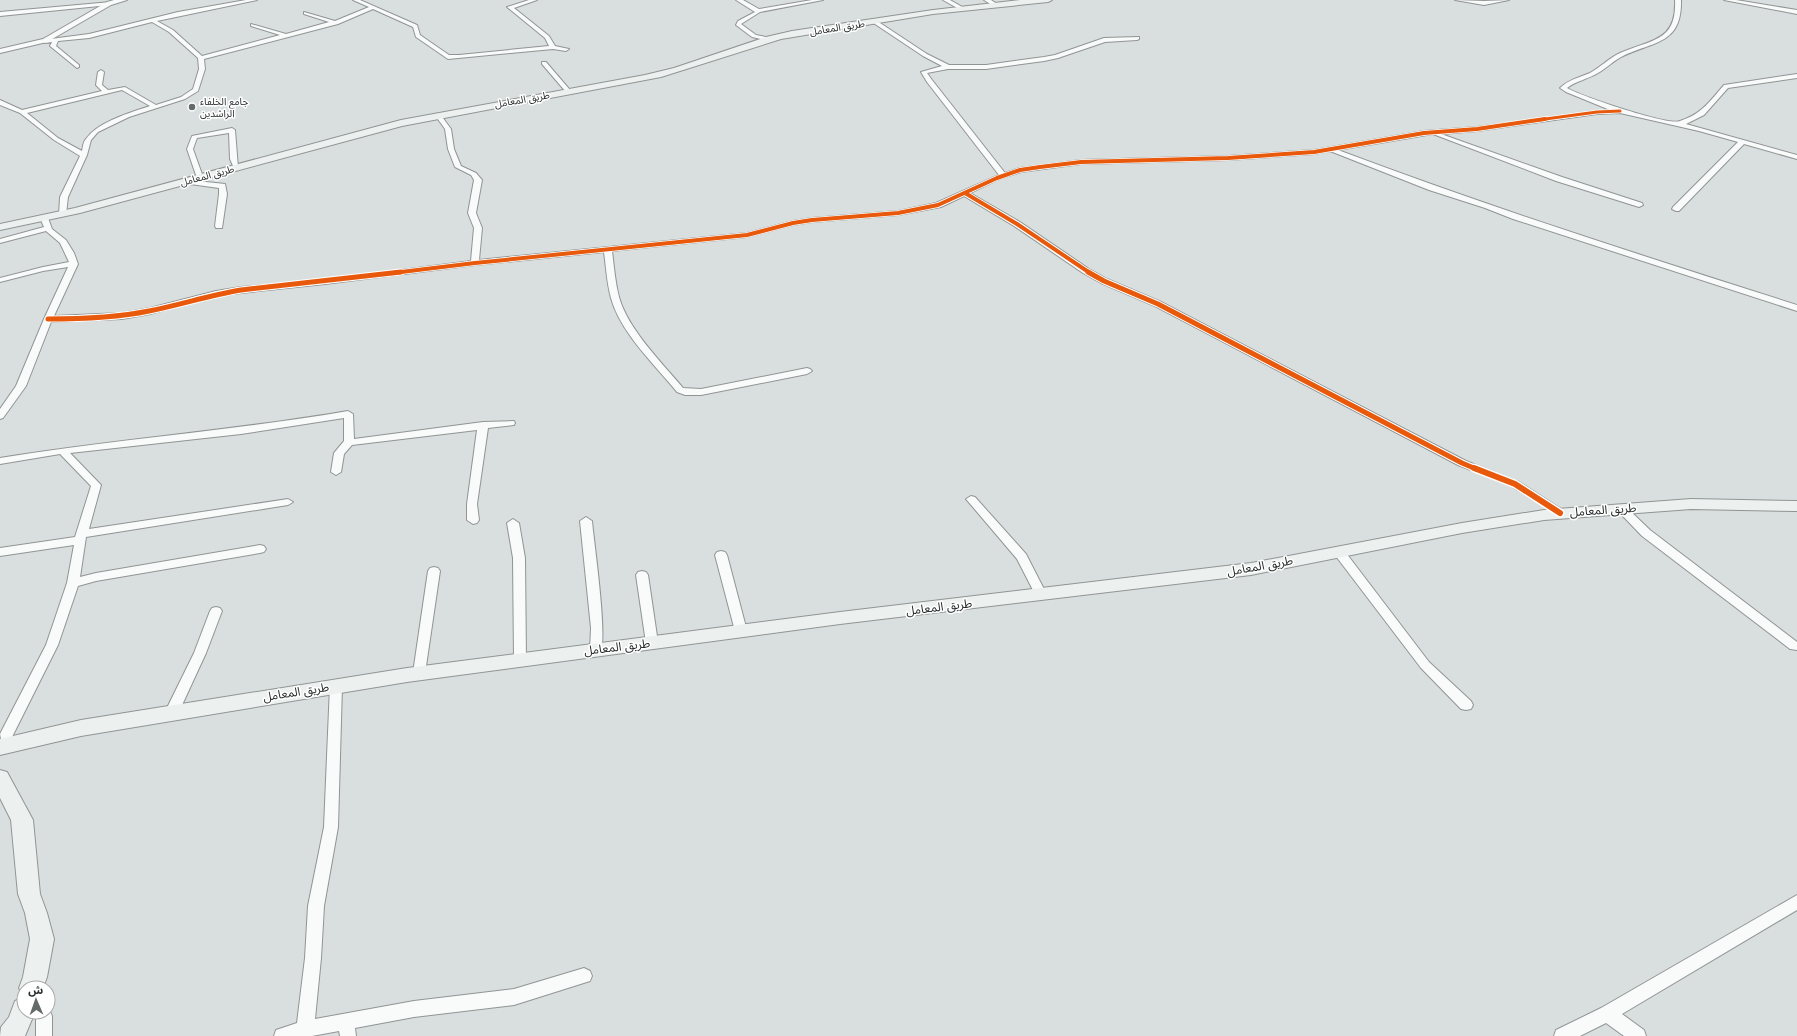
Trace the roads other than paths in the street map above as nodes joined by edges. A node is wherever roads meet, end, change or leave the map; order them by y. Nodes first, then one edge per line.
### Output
1 (75, 0) edge
2 (124, 0) edge
3 (254, 0) edge
4 (356, 0) edge
5 (534, 0) edge
6 (739, 0) edge
7 (820, 0) edge
8 (946, 0) edge
9 (1048, 0) edge
10 (1458, 0) edge
11 (1506, 0) edge
12 (1678, 0) edge
13 (1727, 0) edge
14 (990, 2) edge
15 (109, 3) junction
16 (82, 6) junction
17 (373, 7) junction
18 (961, 8) junction
19 (758, 11) junction
20 (1797, 12) edge
21 (306, 13) dead end
22 (0, 14) edge
23 (154, 21) junction
24 (874, 21) junction
25 (336, 23) junction
26 (253, 25) dead end
27 (288, 36) junction
28 (1137, 38) dead end
29 (769, 39) junction
30 (55, 41) junction
31 (44, 42) junction
32 (553, 47) junction
33 (566, 49) dead end
34 (0, 51) edge
35 (201, 58) junction
36 (544, 64) dead end
37 (77, 66) dead end
38 (948, 68) junction
39 (101, 72) dead end
40 (1797, 76) edge
41 (568, 91) junction
42 (107, 92) junction
43 (0, 102) edge
44 (154, 106) junction
45 (1620, 111) junction
46 (22, 112) junction
47 (438, 115) junction
48 (1680, 124) junction
49 (1432, 133) junction
50 (1743, 141) junction
51 (1332, 150) junction
52 (84, 156) junction
53 (1797, 157) edge
54 (236, 167) junction
55 (1003, 176) junction
56 (199, 177) junction
57 (185, 181) junction
58 (965, 193) junction
59 (1639, 205) dead end
60 (1676, 209) dead end
61 (62, 214) junction
62 (44, 218) junction
63 (219, 226) dead end
64 (0, 227) edge
65 (48, 228) junction
66 (0, 241) edge
67 (608, 250) junction
68 (474, 263) junction
69 (74, 264) junction
70 (0, 280) edge
71 (1797, 308) edge
72 (48, 319) junction
73 (807, 371) dead end
74 (0, 416) edge
75 (510, 423) dead end
76 (483, 425) junction
77 (350, 442) junction
78 (62, 451) junction
79 (0, 461) edge
80 (336, 472) dead end
81 (972, 499) dead end
82 (288, 502) dead end
83 (1797, 506) edge
84 (1621, 508) junction
85 (1560, 513) junction
86 (473, 520) dead end
87 (586, 522) dead end
88 (513, 523) dead end
89 (81, 537) junction
90 (260, 549) dead end
91 (0, 552) edge
92 (1339, 552) junction
93 (721, 556) dead end
94 (434, 571) dead end
95 (642, 575) dead end
96 (73, 583) junction
97 (1041, 595) junction
98 (216, 611) dead end
99 (741, 631) junction
100 (652, 642) junction
101 (1794, 646) dead end
102 (596, 650) junction
103 (520, 660) junction
104 (418, 673) junction
105 (336, 686) junction
106 (1466, 705) dead end
107 (172, 712) junction
108 (2, 739) edge
109 (0, 778) edge
110 (1797, 902) edge
111 (584, 976) dead end
112 (34, 980) edge
113 (1607, 1014) junction
114 (20, 1020) edge
115 (44, 1020) edge
116 (305, 1029) junction
117 (347, 1029) edge
118 (10, 1036) edge
119 (44, 1036) edge
120 (282, 1036) edge
121 (1562, 1036) edge
122 (1638, 1036) edge

1 - 16 street
2 - 15 street
3 - 23 street
4 - 17 street
5 - 32 street
6 - 19 street
7 - 19 street
8 - 18 street
9 - 14 main road, طريق المعامل
10 - 11 street
12 - 45 street
13 - 20 street
14 - 18 main road, طريق المعامل
15 - 16 street
15 - 31 street
16 - 22 street
17 - 25 street
17 - 32 street
18 - 24 main road, طريق المعامل
19 - 29 street
21 - 25 street
23 - 30 street
23 - 35 street
24 - 29 main road, طريق المعامل
24 - 38 street
25 - 27 street
26 - 27 street
27 - 35 street
28 - 38 street
29 - 41 main road, طريق المعامل
30 - 31 street
30 - 37 street
31 - 34 street
32 - 33 street
35 - 44 street
36 - 41 street
38 - 55 street
39 - 42 street
40 - 48 street
41 - 47 main road, طريق المعامل
42 - 44 street
42 - 46 street
43 - 46 street
44 - 52 street
45 - 48 street
45 - 49 street
46 - 52 street
47 - 54 main road, طريق المعامل
47 - 68 street
48 - 50 street
49 - 51 street
49 - 59 street
50 - 53 street
50 - 60 street
51 - 55 street
51 - 71 street
52 - 61 street
54 - 56 main road, طريق المعامل
54 - 56 street
55 - 58 street
56 - 57 main road, طريق المعامل
57 - 61 main road, طريق المعامل
57 - 63 street
58 - 67 street
58 - 85 street
61 - 62 main road, طريق المعامل
62 - 64 main road, طريق المعامل
62 - 65 street
65 - 66 street
65 - 69 street
67 - 68 street
67 - 73 street
68 - 72 street
69 - 70 street
69 - 72 street
72 - 74 street
75 - 76 street
76 - 77 street
76 - 86 street
77 - 78 street
77 - 80 street
78 - 79 street
78 - 89 street
81 - 97 street
82 - 89 street
83 - 84 main road, طريق المعامل
84 - 85 main road, طريق المعامل
84 - 101 street
85 - 92 main road, طريق المعامل
87 - 102 street
88 - 103 street
89 - 91 street
89 - 96 street
90 - 96 street
92 - 97 main road, طريق المعامل
92 - 106 street
93 - 99 street
94 - 104 street
95 - 100 street
96 - 108 street
97 - 99 main road, طريق المعامل
98 - 107 street
99 - 100 main road, طريق المعامل
100 - 102 main road, طريق المعامل
102 - 103 main road, طريق المعامل
103 - 104 main road, طريق المعامل
104 - 105 main road, طريق المعامل
105 - 107 main road, طريق المعامل
105 - 116 street
107 - 108 main road, طريق المعامل
109 - 112 main road
110 - 113 street
111 - 117 street
113 - 121 street
113 - 122 street
114 - 118 main road
115 - 119 street
116 - 117 street
116 - 120 street

